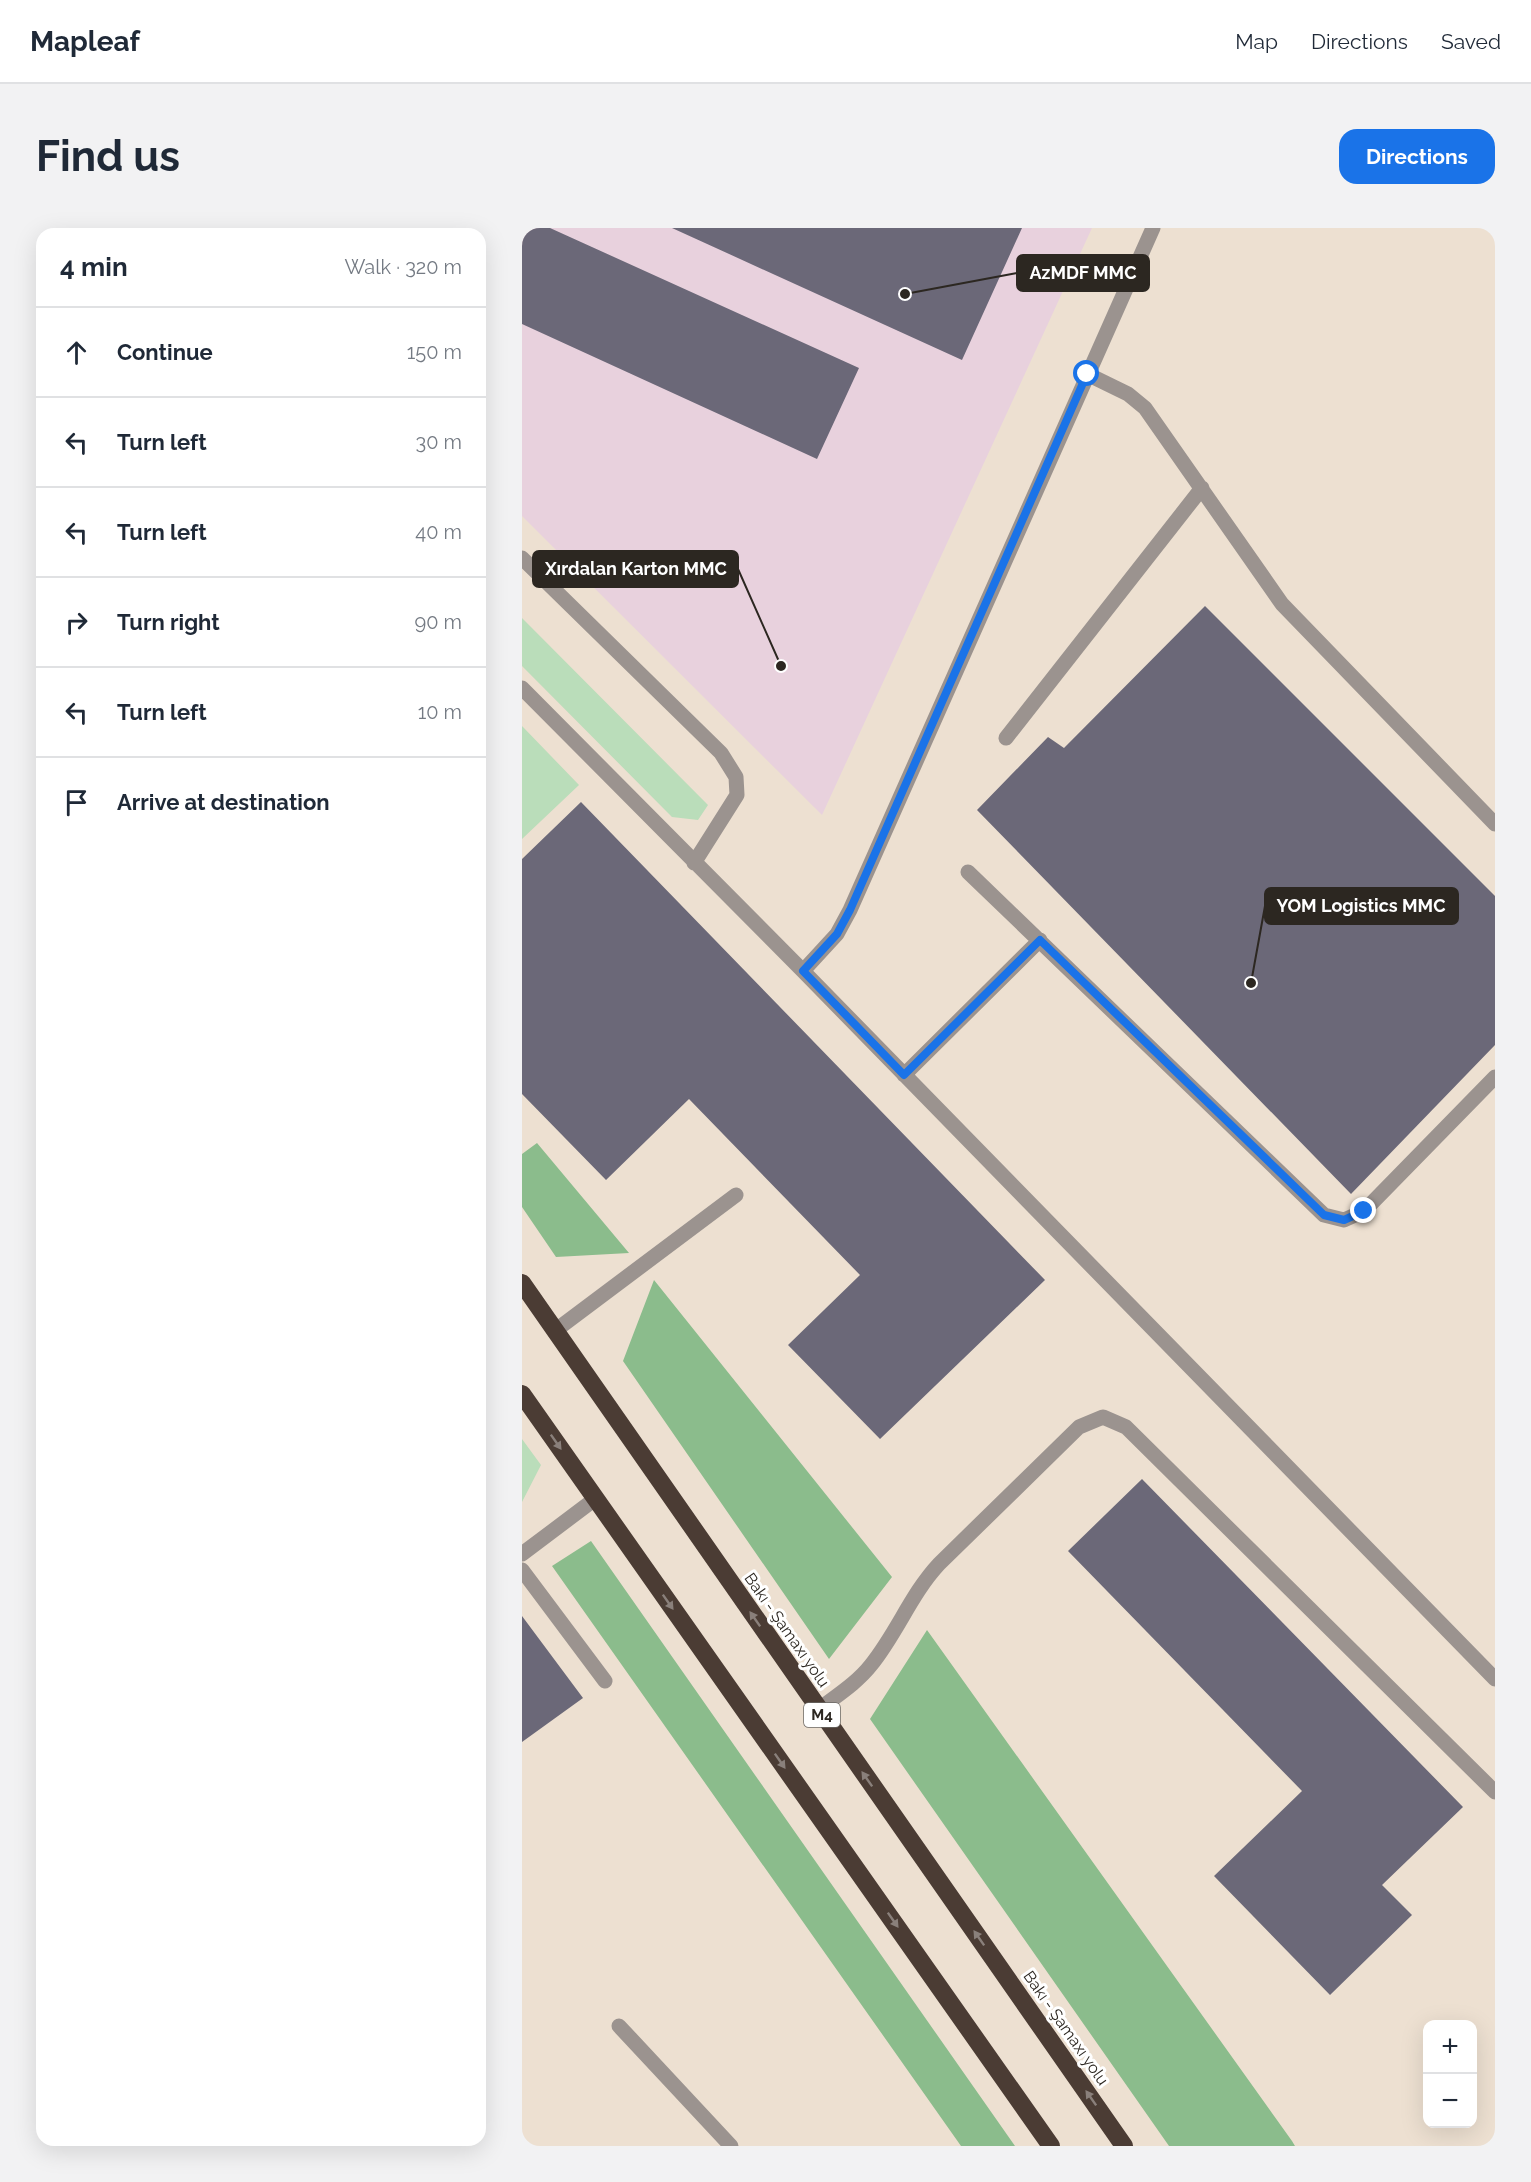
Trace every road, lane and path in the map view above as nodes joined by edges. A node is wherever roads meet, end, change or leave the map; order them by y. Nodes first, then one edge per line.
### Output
1 (1153, 228) edge
2 (1087, 374) junction
3 (1202, 488) junction
4 (522, 558) edge
5 (522, 688) edge
6 (1005, 738) dead end
7 (1495, 824) edge
8 (694, 862) junction
9 (968, 872) dead end
10 (1040, 940) junction
11 (803, 971) junction
12 (904, 1075) junction
13 (1495, 1077) edge
14 (736, 1195) dead end
15 (522, 1283) edge
16 (556, 1330) junction
17 (522, 1394) edge
18 (595, 1498) junction
19 (522, 1554) edge
20 (522, 1570) edge
21 (1495, 1679) edge
22 (605, 1681) dead end
23 (818, 1710) junction
24 (1495, 1792) edge
25 (619, 2026) dead end
26 (731, 2146) edge
27 (1052, 2146) edge
28 (1125, 2146) edge

1 - 2 lane
2 - 3 lane
2 - 11 lane
3 - 6 lane
3 - 7 lane
4 - 8 lane
5 - 8 lane
8 - 11 lane
9 - 10 lane
10 - 12 lane
10 - 13 lane
11 - 12 lane
12 - 21 lane
14 - 16 lane
15 - 16 highway, Bakı - Şamaxı yolu / M4
23 -> 16 highway, Bakı - Şamaxı yolu / M4
17 -> 18 highway
18 - 19 lane
18 -> 27 highway
20 - 22 lane
23 - 24 lane
28 -> 23 highway, Bakı - Şamaxı yolu / M4
25 - 26 lane

